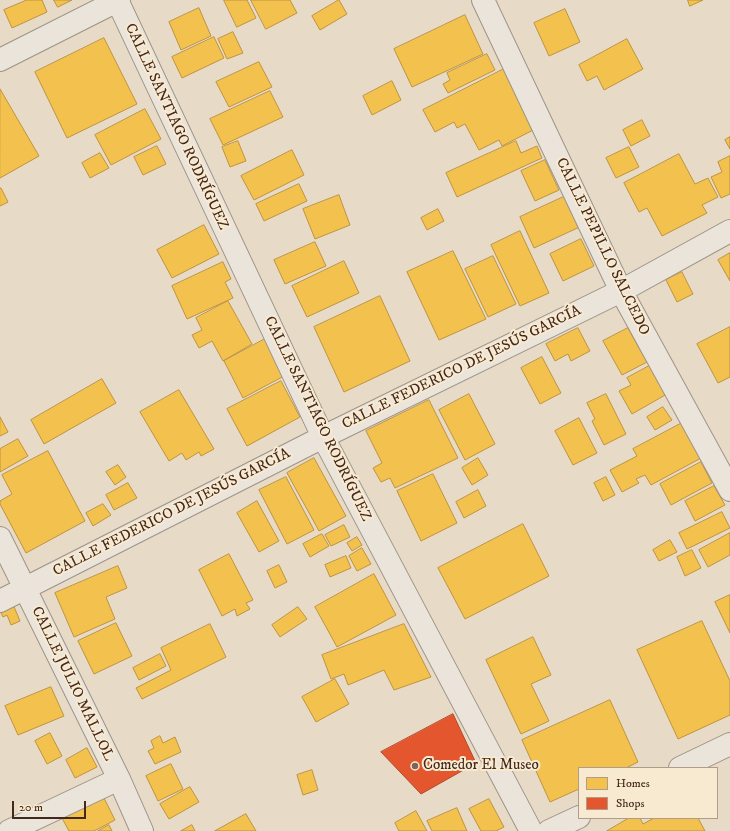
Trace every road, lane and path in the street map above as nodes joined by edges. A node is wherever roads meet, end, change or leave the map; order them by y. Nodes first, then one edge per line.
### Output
1 (118, 0) edge
2 (483, 0) edge
3 (0, 60) edge
4 (730, 231) edge
5 (621, 291) junction
6 (323, 437) junction
7 (730, 490) edge
8 (0, 538) edge
9 (26, 588) junction
10 (0, 601) edge
11 (730, 744) edge
12 (682, 767) edge
13 (119, 779) junction
14 (578, 817) edge
15 (9, 831) edge
16 (142, 831) edge
17 (531, 831) edge
18 (549, 831) edge

1 - 3 street
1 - 6 street, CALLE SANTIAGO RODRÍGUEZ
2 - 5 street, CALLE PEPILLO SALCEDO
4 - 5 street, CALLE FEDERICO DE JESÚS GARCÍA
5 - 6 street, CALLE FEDERICO DE JESÚS GARCÍA
5 - 7 street, CALLE PEPILLO SALCEDO
6 - 9 street, CALLE FEDERICO DE JESÚS GARCÍA
6 - 17 street, CALLE SANTIAGO RODRÍGUEZ
8 - 9 street, CALLE JULIO MALLOL
9 - 10 street, CALLE FEDERICO DE JESÚS GARCÍA
9 - 13 street, CALLE JULIO MALLOL
11 - 12 street
13 - 15 street
13 - 16 street, CALLE JULIO MALLOL
14 - 18 street

